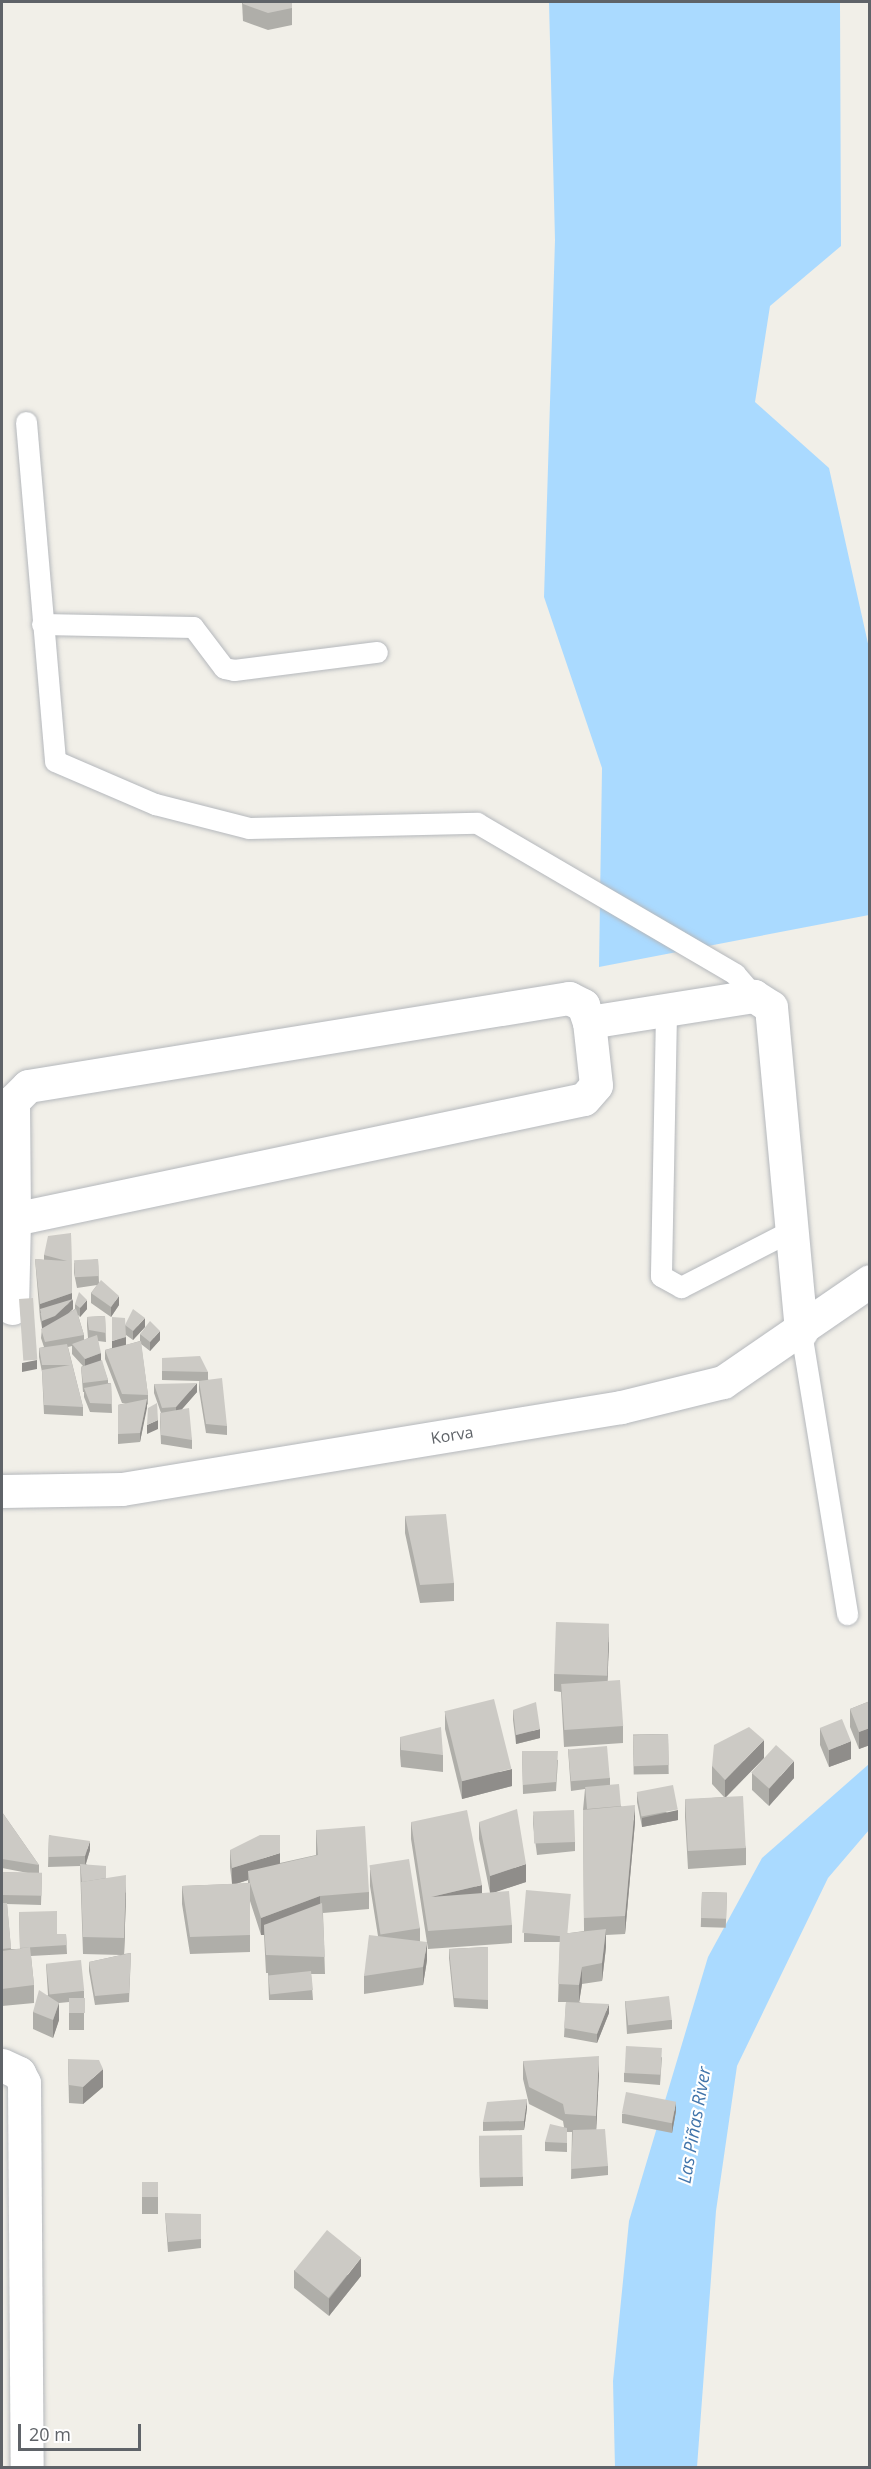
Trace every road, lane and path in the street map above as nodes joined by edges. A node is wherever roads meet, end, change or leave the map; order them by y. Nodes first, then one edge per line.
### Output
1 (26, 422) dead end
2 (42, 624) junction
3 (377, 652) dead end
4 (754, 996) junction
5 (666, 1013) junction
6 (589, 1022) junction
7 (14, 1219) junction
8 (792, 1230) junction
9 (870, 1281) edge
10 (12, 1308) dead end
11 (801, 1332) junction
12 (2, 1491) edge
13 (847, 1614) dead end
14 (2, 2065) edge
15 (27, 2468) edge

1 - 2 lane
2 - 3 lane
2 - 4 lane
4 - 5 street
4 - 8 street
5 - 6 street
5 - 8 lane
6 - 7 street
6 - 7 street
7 - 10 street
8 - 11 street
9 - 11 street, Korva
11 - 12 street, Korva
11 - 13 lane
14 - 15 street

